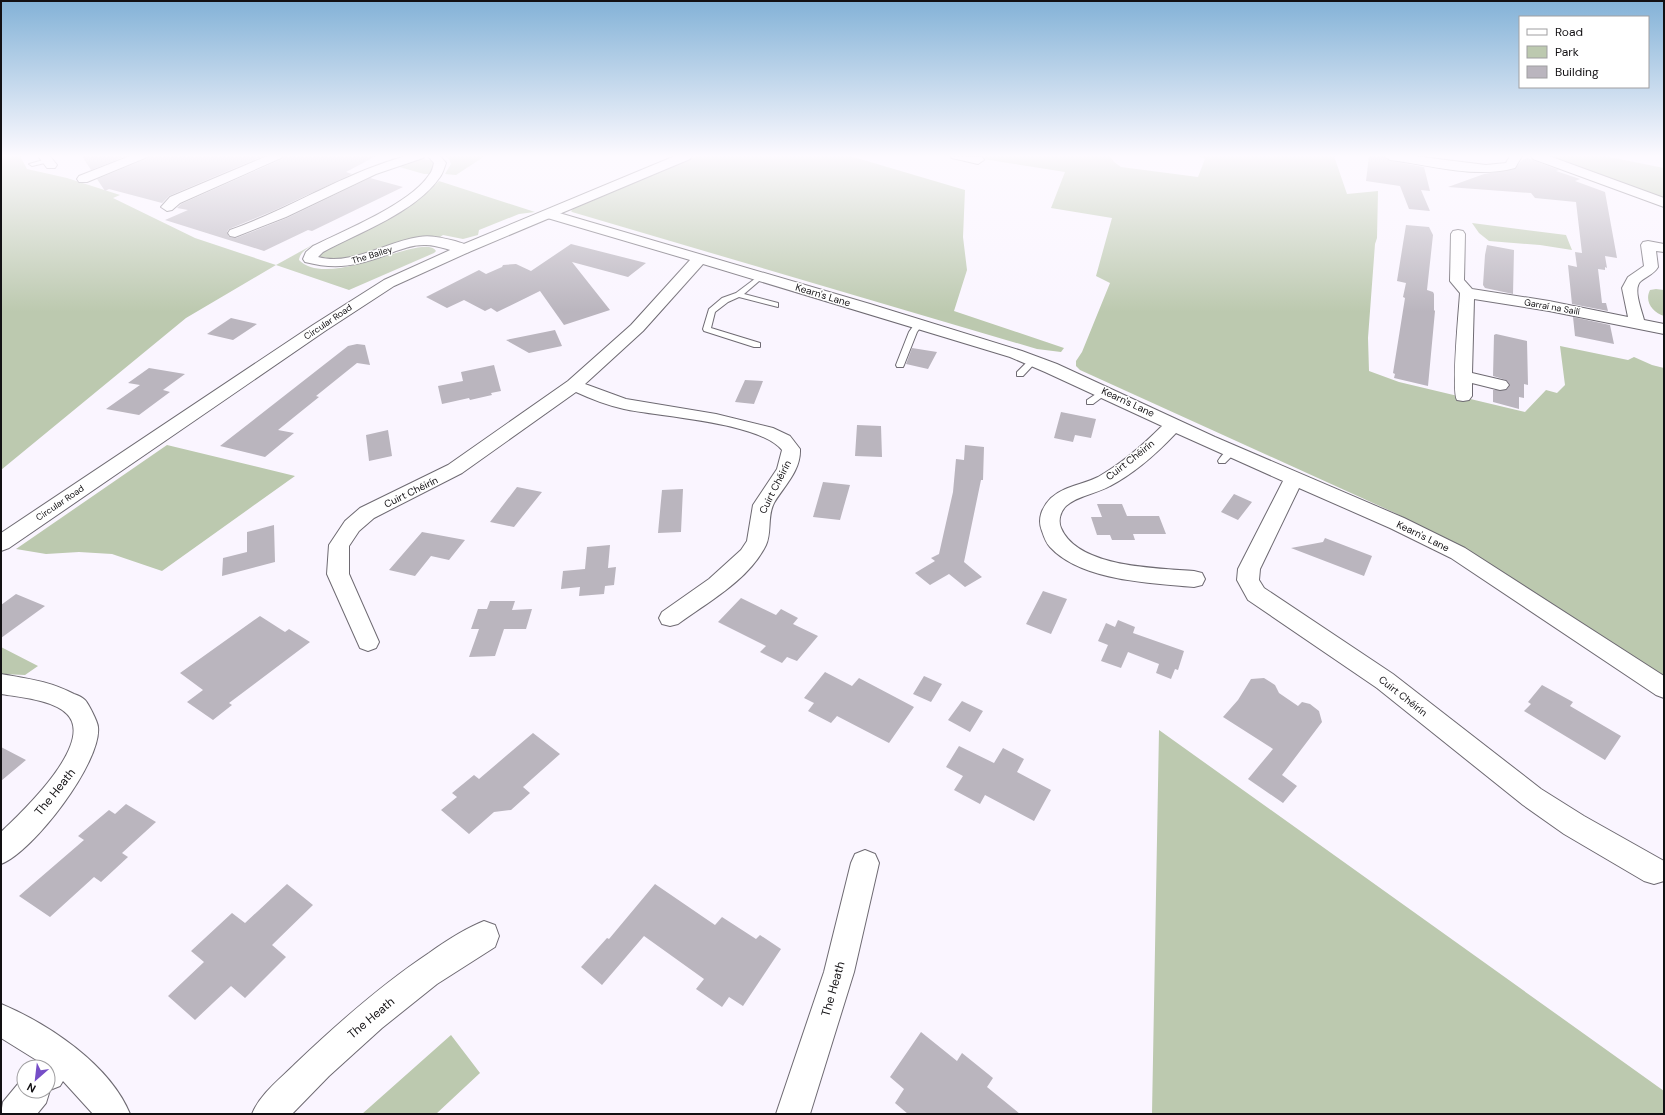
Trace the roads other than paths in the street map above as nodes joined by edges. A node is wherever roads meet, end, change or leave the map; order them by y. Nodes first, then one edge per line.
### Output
1 (296, 208) edge
2 (394, 208) edge
3 (563, 208) edge
4 (549, 214) junction
5 (235, 233) dead end
6 (1458, 234) dead end
7 (1664, 248) edge
8 (464, 249) junction
9 (700, 258) junction
10 (762, 276) junction
11 (1467, 293) junction
12 (739, 294) junction
13 (775, 305) dead end
14 (919, 324) junction
15 (1637, 324) junction
16 (1664, 329) edge
17 (757, 345) dead end
18 (1034, 360) junction
19 (900, 365) dead end
20 (1020, 374) dead end
21 (1464, 376) junction
22 (574, 385) junction
23 (1500, 385) dead end
24 (1105, 392) junction
25 (1463, 396) dead end
26 (1090, 402) dead end
27 (1174, 424) junction
28 (1294, 479) junction
29 (1, 543) edge
30 (1194, 579) dead end
31 (670, 618) dead end
32 (368, 642) dead end
33 (1, 684) edge
34 (1664, 688) edge
35 (1, 851) edge
36 (865, 863) dead end
37 (1654, 871) dead end
38 (484, 936) dead end
39 (1, 1020) edge
40 (49, 1059) edge
41 (56, 1067) edge
42 (27, 1099) edge
43 (15, 1114) edge
44 (114, 1114) edge
45 (269, 1114) edge
46 (793, 1114) edge

1 - 5 street
2 - 8 street, The Bailey
3 - 4 street, Circular Road
4 - 8 street, Circular Road
4 - 9 street, Kearn's Lane
6 - 11 street
7 - 15 street
8 - 29 street, Circular Road
9 - 10 street, Kearn's Lane
9 - 22 street, Cuirt Chéirín
10 - 12 lane
10 - 14 street, Kearn's Lane
11 - 15 street, Garraí na Sailí
11 - 21 street
12 - 13 lane
12 - 17 lane
14 - 18 street, Kearn's Lane
14 - 19 lane
15 - 16 street, Garraí na Sailí
18 - 20 lane
18 - 24 street, Kearn's Lane
21 - 23 street
21 - 25 street
22 - 31 street, Cuirt Chéirín
22 - 32 street, Cuirt Chéirín
24 - 26 lane
24 - 27 street, Kearn's Lane
27 - 28 street, Kearn's Lane
27 - 30 street, Cuirt Chéirín
28 - 34 street, Kearn's Lane
28 - 37 street, Cuirt Chéirín
33 - 35 street, The Heath
36 - 46 street, The Heath
38 - 45 street, The Heath
39 - 40 street
41 - 44 street
42 - 43 street

